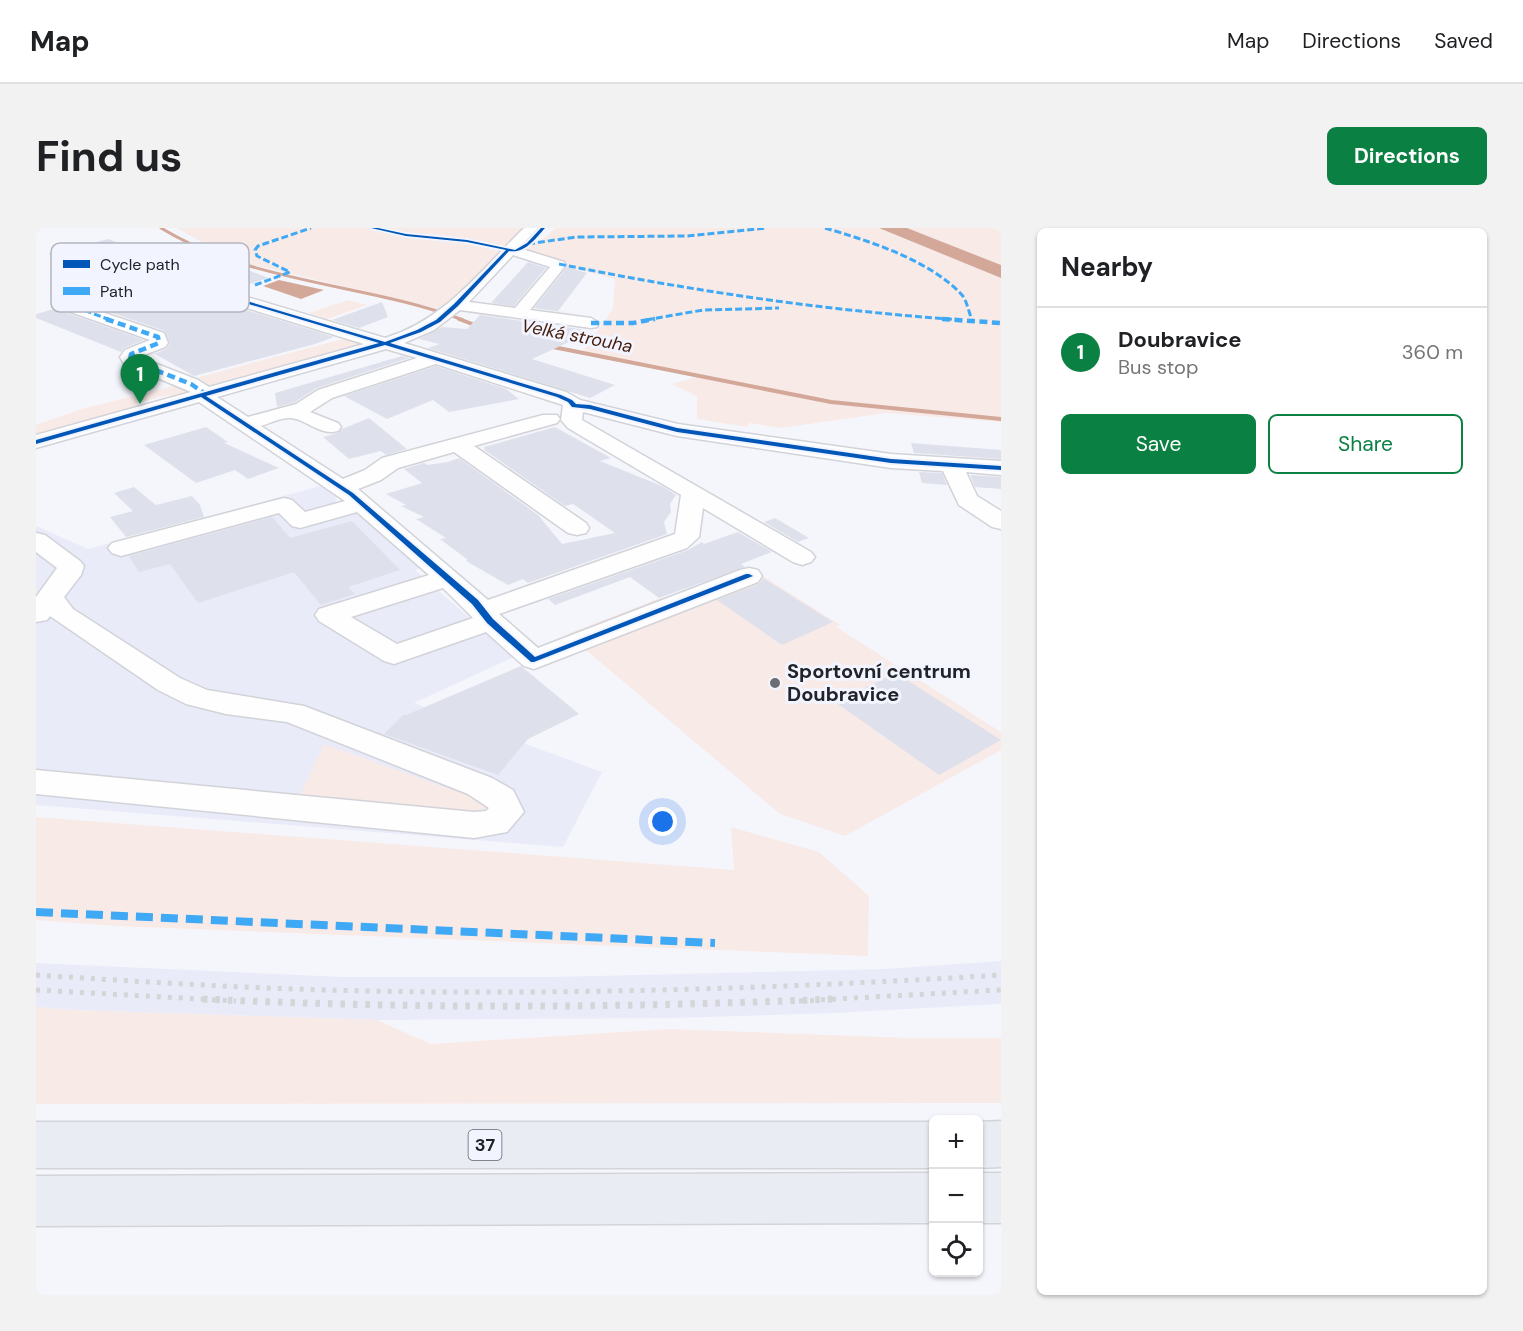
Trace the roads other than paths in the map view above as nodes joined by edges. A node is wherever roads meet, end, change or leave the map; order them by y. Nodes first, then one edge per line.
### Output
1 (531, 228) edge
2 (509, 249) junction
3 (255, 285) dead end
4 (249, 287) edge
5 (249, 302) edge
6 (449, 311) junction
7 (85, 312) edge
8 (519, 313) junction
9 (591, 323) dead end
10 (387, 343) junction
11 (436, 358) junction
12 (203, 395) junction
13 (574, 406) junction
14 (88, 409) dead end
15 (290, 411) junction
16 (550, 419) dead end
17 (106, 422) junction
18 (245, 424) junction
19 (331, 427) dead end
20 (36, 442) edge
21 (457, 444) junction
22 (951, 464) junction
23 (1001, 468) edge
24 (336, 482) junction
25 (693, 492) junction
26 (362, 503) junction
27 (1001, 522) edge
28 (745, 523) junction
29 (577, 528) dead end
30 (718, 532) dead end
31 (36, 540) edge
32 (802, 557) dead end
33 (749, 576) dead end
34 (447, 578) junction
35 (44, 606) edge
36 (486, 616) junction
37 (36, 783) edge
38 (929, 1144) edge
39 (983, 1144) edge
40 (1001, 1144) edge
41 (36, 1145) edge
42 (929, 1198) edge
43 (983, 1198) edge
44 (1001, 1198) edge
45 (36, 1201) edge

1 - 2 street
2 - 6 street
2 - 8 street
3 - 4 street
5 - 10 street
6 - 8 street
6 - 10 street
7 - 12 street
8 - 9 street
10 - 11 street
10 - 12 street
11 - 13 street
11 - 15 street
12 - 17 street
12 - 18 street
13 - 22 street
13 - 25 street
14 - 17 street
15 - 18 street
15 - 19 street
16 - 21 street
17 - 20 street
18 - 24 street
21 - 24 street
21 - 29 street
22 - 23 street
22 - 27 street
24 - 26 street
24 - 26 street
25 - 28 street
25 - 36 street
26 - 34 street
28 - 30 street
28 - 32 street
31 - 35 street
33 - 36 street
34 - 36 street
34 - 36 street
35 - 37 street
38 - 41 highway, 37
39 - 40 highway
42 - 45 highway
43 - 44 highway

